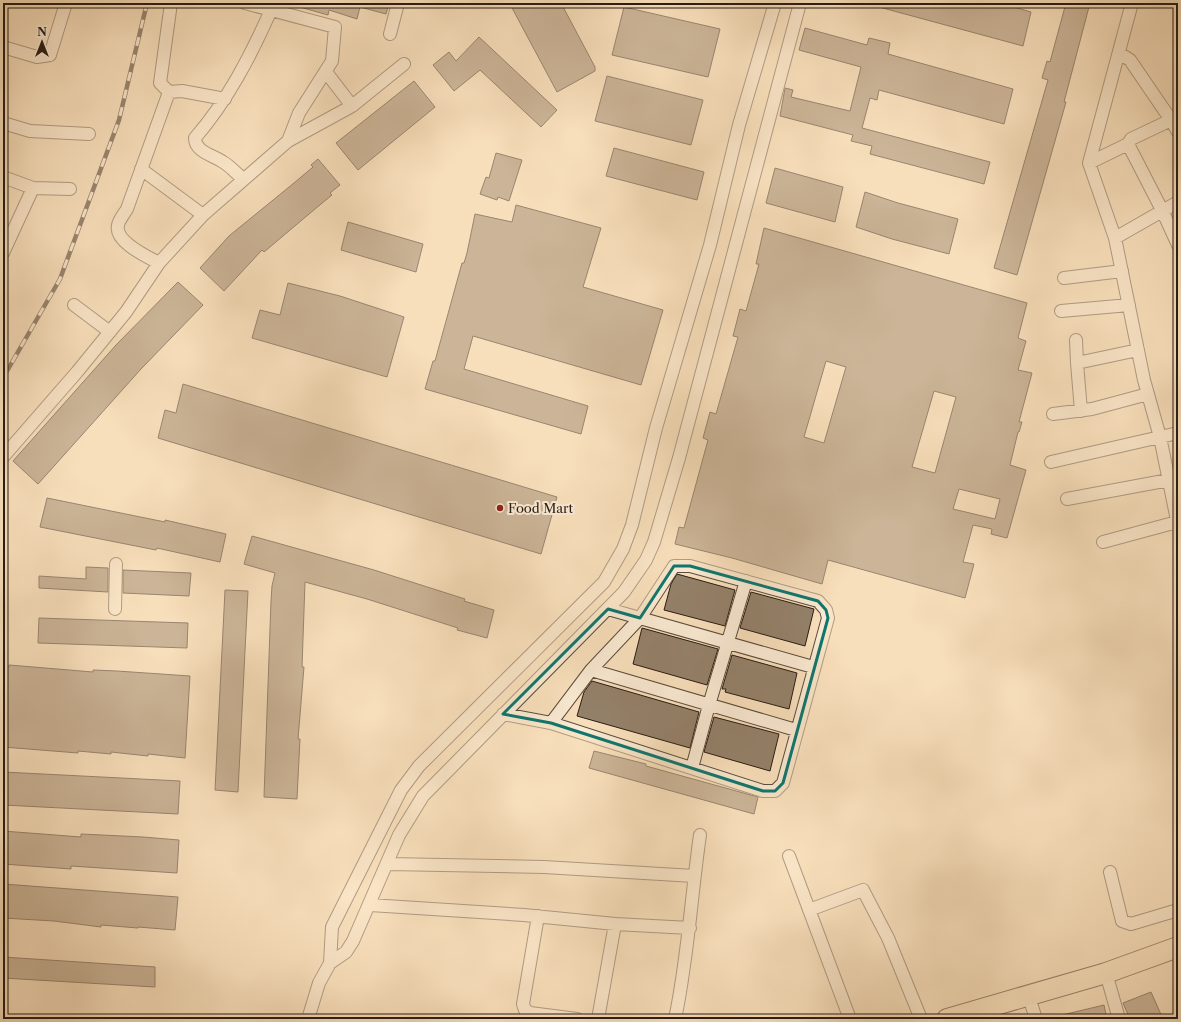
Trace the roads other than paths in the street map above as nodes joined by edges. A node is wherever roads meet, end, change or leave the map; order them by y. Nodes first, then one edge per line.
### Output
1 (66, 3) edge
2 (172, 3) edge
3 (245, 3) edge
4 (398, 3) edge
5 (774, 3) edge
6 (800, 3) edge
7 (1132, 3) edge
8 (271, 10) junction
9 (390, 34) dead end
10 (3, 47) edge
11 (1118, 53) junction
12 (404, 64) dead end
13 (326, 72) junction
14 (169, 92) junction
15 (224, 99) junction
16 (352, 106) junction
17 (1171, 120) junction
18 (3, 123) edge
19 (1178, 132) edge
20 (89, 134) dead end
21 (288, 141) junction
22 (1128, 144) junction
23 (1090, 163) junction
24 (141, 169) junction
25 (3, 176) edge
26 (243, 179) junction
27 (33, 188) junction
28 (70, 189) dead end
29 (1178, 202) edge
30 (1162, 210) junction
31 (203, 215) junction
32 (1115, 238) junction
33 (1178, 245) edge
34 (3, 253) edge
35 (159, 263) junction
36 (1122, 271) junction
37 (1064, 278) dead end
38 (74, 305) dead end
39 (1129, 305) junction
40 (1061, 311) dead end
41 (110, 332) junction
42 (1076, 340) dead end
43 (1138, 350) junction
44 (1077, 363) junction
45 (1148, 394) junction
46 (1081, 411) junction
47 (1052, 414) dead end
48 (1178, 433) edge
49 (1160, 437) junction
50 (3, 457) edge
51 (1051, 462) dead end
52 (1169, 480) junction
53 (1067, 499) dead end
54 (1178, 523) edge
55 (1103, 542) dead end
56 (116, 564) dead end
57 (746, 581) junction
58 (115, 609) dead end
59 (608, 609) junction
60 (640, 618) junction
61 (727, 643) junction
62 (813, 667) junction
63 (591, 670) junction
64 (709, 705) junction
65 (503, 714) junction
66 (551, 723) junction
67 (796, 730) junction
68 (692, 768) junction
69 (700, 836) dead end
70 (789, 856) dead end
71 (388, 864) junction
72 (1110, 872) dead end
73 (694, 876) junction
74 (370, 905) junction
75 (809, 910) junction
76 (1178, 910) edge
77 (538, 916) junction
78 (615, 924) junction
79 (690, 928) junction
80 (1178, 947) edge
81 (330, 963) junction
82 (1106, 973) junction
83 (1029, 997) junction
84 (308, 1019) edge
85 (577, 1019) edge
86 (598, 1019) edge
87 (675, 1019) edge
88 (850, 1019) edge
89 (921, 1019) edge
90 (947, 1019) edge
91 (1036, 1019) edge
92 (1119, 1019) edge

1 - 10 street
2 - 14 street
3 - 8 street
4 - 9 street
5 - 81 street
6 - 59 street
7 - 11 street
8 - 13 street
8 - 15 street
11 - 17 street
11 - 23 street
12 - 16 street
13 - 16 street
13 - 21 street
14 - 15 street
14 - 24 street
15 - 26 street
16 - 21 street
17 - 19 street
17 - 22 street
18 - 20 street
21 - 26 street
22 - 23 street
22 - 30 street
23 - 32 street
24 - 31 street
24 - 35 street
25 - 27 street
26 - 31 street
27 - 28 street
27 - 34 street
29 - 30 street
30 - 32 street
30 - 33 street
31 - 35 street
32 - 36 street
35 - 41 street
36 - 37 street
36 - 39 street
38 - 41 street
39 - 40 street
39 - 43 street
41 - 50 street
42 - 44 street
43 - 44 street
43 - 45 street
44 - 46 street
45 - 46 street
45 - 49 street
46 - 47 street
48 - 49 street
49 - 51 street
49 - 52 street
52 - 53 street
52 - 54 street
54 - 55 street
56 - 58 street
57 - 60 street
57 - 61 street
57 - 62 street
59 - 60 street
59 - 65 street
60 - 61 street
60 - 63 street
61 - 62 street
61 - 64 street
62 - 67 street
63 - 64 street
63 - 66 street
64 - 67 street
64 - 68 street
65 - 66 street
65 - 71 street
66 - 68 street
67 - 68 street
69 - 73 street
70 - 75 street
71 - 73 street
71 - 74 street
72 - 76 street
73 - 79 street
74 - 77 street
74 - 81 street
75 - 88 street
75 - 89 street
77 - 78 street
77 - 85 street
78 - 79 street
78 - 86 street
79 - 87 street
80 - 82 main road
81 - 84 street
82 - 83 main road
82 - 92 street
83 - 90 main road
83 - 91 street

